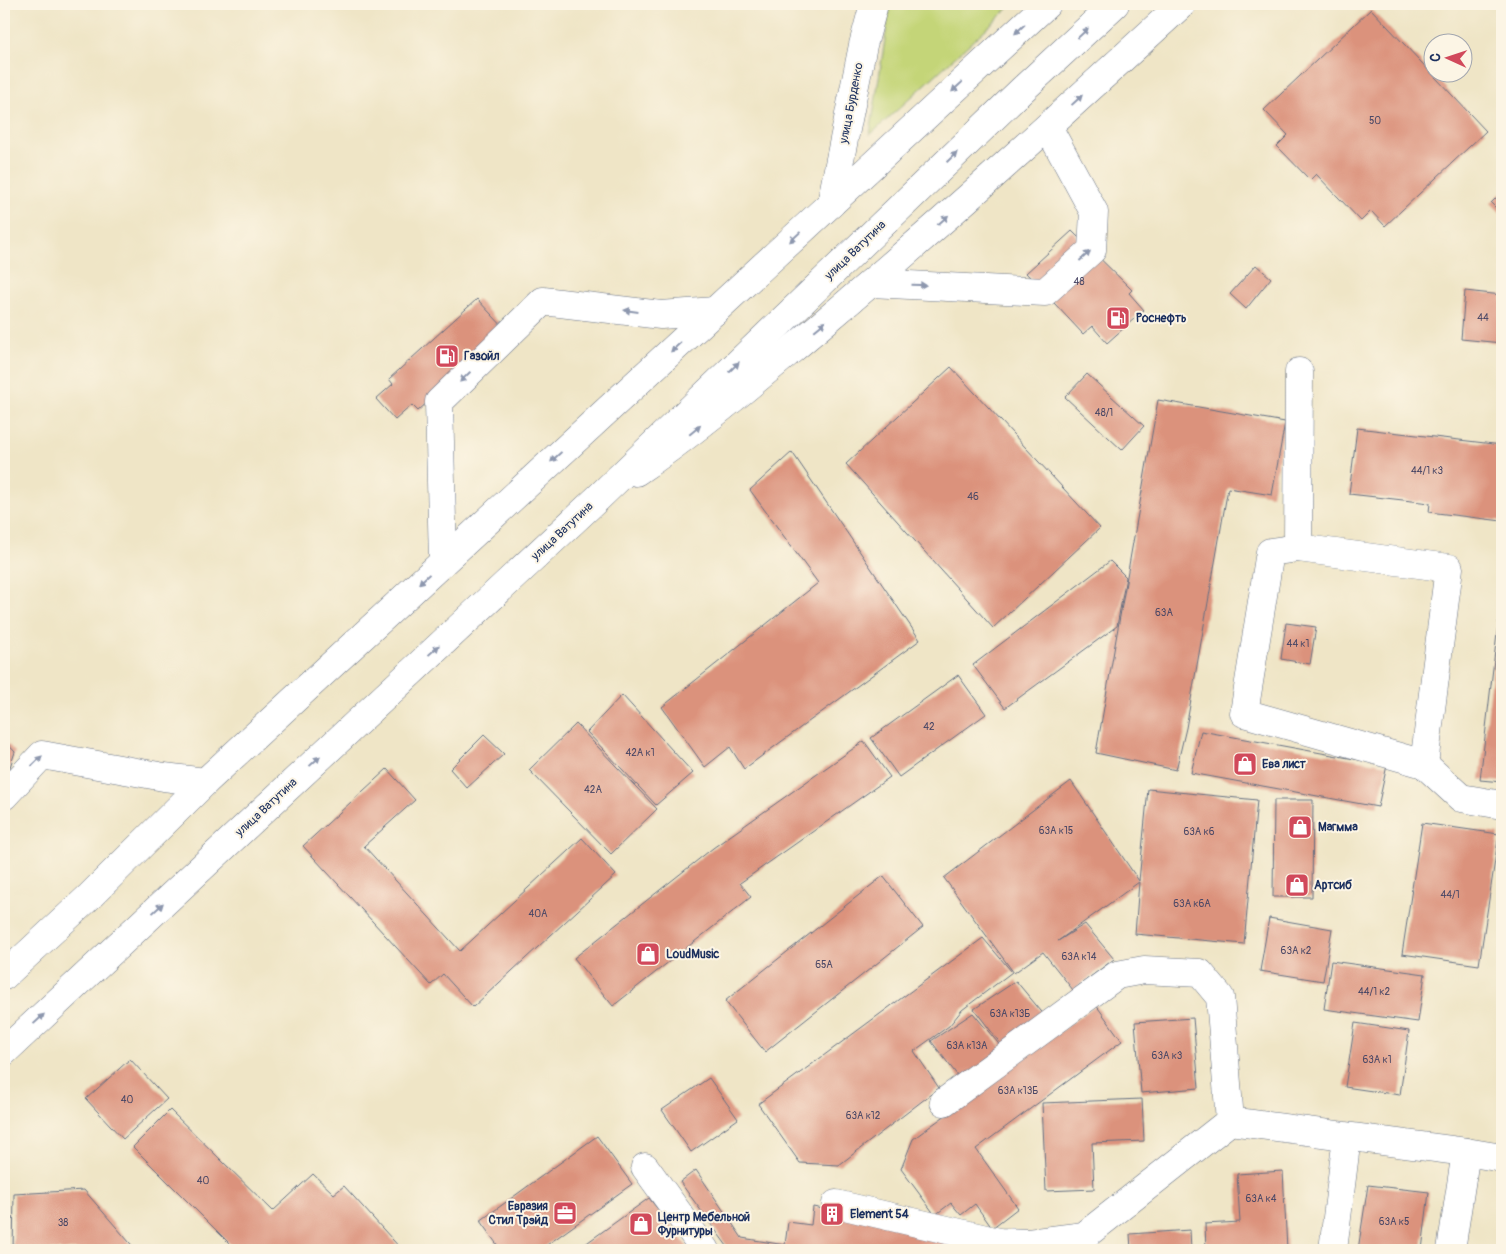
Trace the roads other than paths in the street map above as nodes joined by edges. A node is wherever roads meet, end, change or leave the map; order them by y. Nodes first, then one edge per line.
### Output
1 (874, 4) edge
2 (1047, 4) edge
3 (1115, 4) edge
4 (1182, 4) edge
5 (1048, 127) junction
6 (831, 204) junction
7 (871, 283) junction
8 (714, 311) junction
9 (1300, 372) dead end
10 (598, 498) junction
11 (1298, 548) junction
12 (443, 561) junction
13 (1424, 764) junction
14 (205, 782) junction
15 (4, 796) edge
16 (1502, 805) edge
17 (90, 896) junction
18 (4, 954) edge
19 (4, 976) edge
20 (4, 1052) edge
21 (944, 1102) dead end
22 (1230, 1121) junction
23 (1347, 1137) junction
24 (1466, 1152) junction
25 (1502, 1158) edge
26 (645, 1167) dead end
27 (836, 1204) dead end
28 (705, 1250) edge
29 (1333, 1250) edge
30 (1451, 1250) edge

1 - 6 main road, улица Бурденко
2 -> 6 main road
10 -> 3 main road, улица Ватутина
5 -> 4 main road
7 -> 5 main road
7 -> 5 main road
6 -> 8 main road
10 -> 7 main road
8 -> 12 main road
8 -> 12 main road
9 - 11 main road
20 -> 10 main road, улица Ватутина
11 - 13 main road
11 - 13 main road
12 -> 14 main road
13 - 16 main road
15 -> 14 main road
14 - 17 main road
17 - 18 main road
17 - 19 main road
21 - 22 main road
22 - 23 main road
22 - 27 main road
23 - 24 main road
23 - 29 main road
24 - 25 main road
24 - 30 main road
26 - 28 main road

